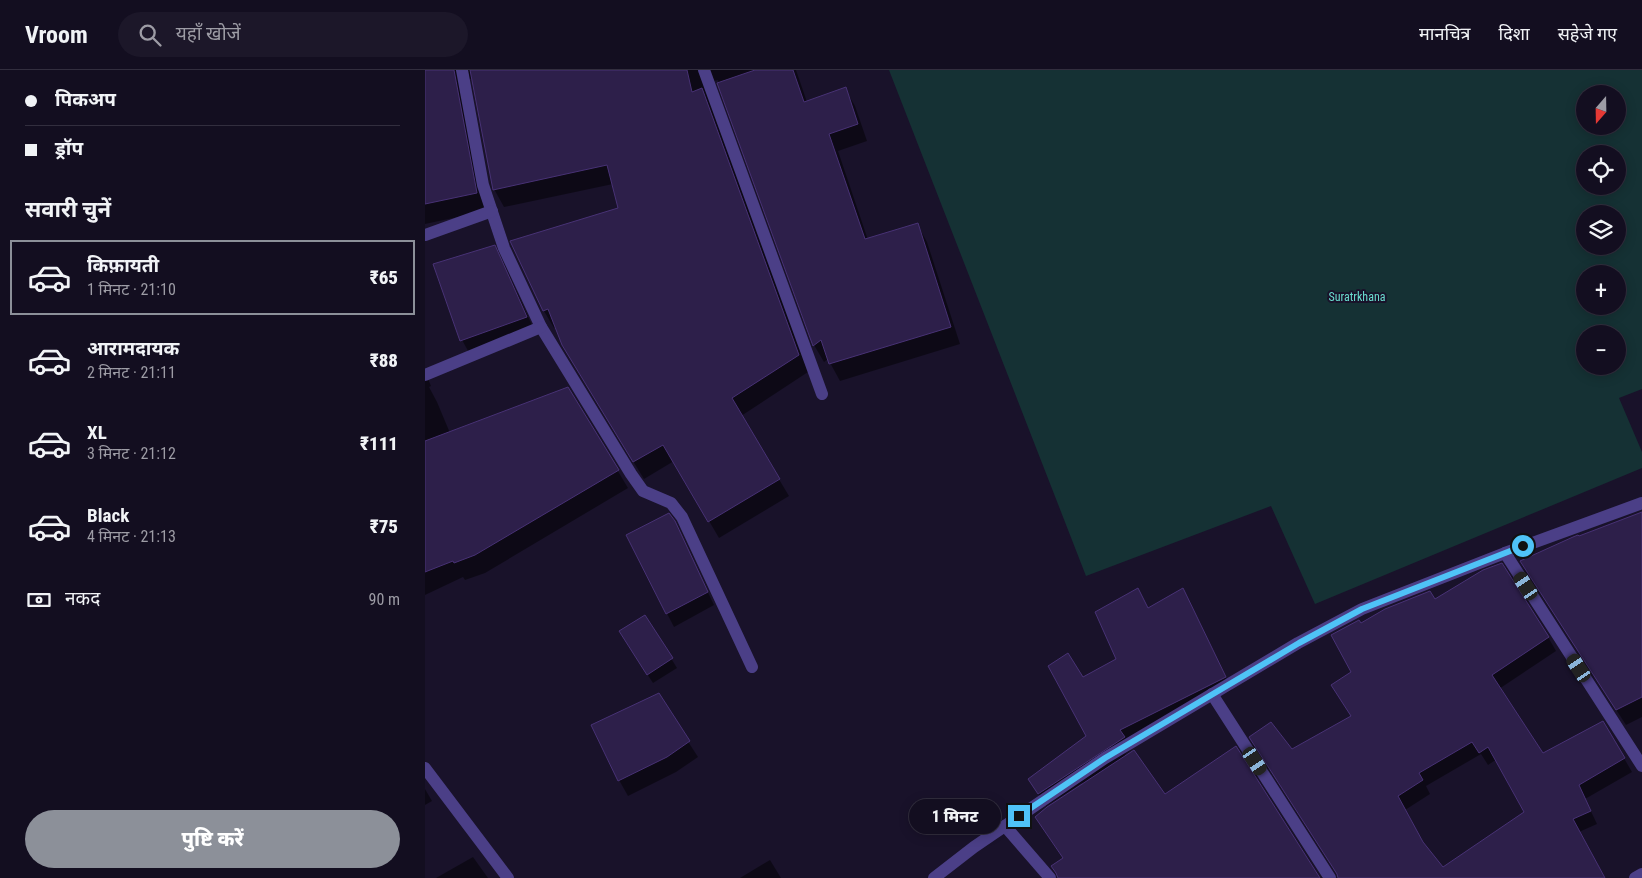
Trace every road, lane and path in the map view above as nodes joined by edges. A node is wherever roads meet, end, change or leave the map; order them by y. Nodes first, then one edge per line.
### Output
1 (462, 70) edge
2 (704, 70) edge
3 (492, 211) junction
4 (425, 236) edge
5 (541, 327) junction
6 (425, 375) edge
7 (822, 394) dead end
8 (1642, 503) edge
9 (1505, 553) junction
10 (752, 667) dead end
11 (1212, 694) junction
12 (1642, 766) edge
13 (425, 768) edge
14 (1005, 826) junction
15 (1642, 874) edge
16 (508, 878) edge
17 (934, 878) edge
18 (1050, 878) edge
19 (1331, 878) edge
20 (1635, 878) edge

1 - 3 street
2 - 7 street
3 - 4 street
3 - 5 street
5 - 6 street
5 - 10 street
8 - 9 street
9 - 11 street
9 - 12 street
11 - 14 street
11 - 19 street
13 - 16 street
14 - 17 street
14 - 18 street
15 - 20 street

